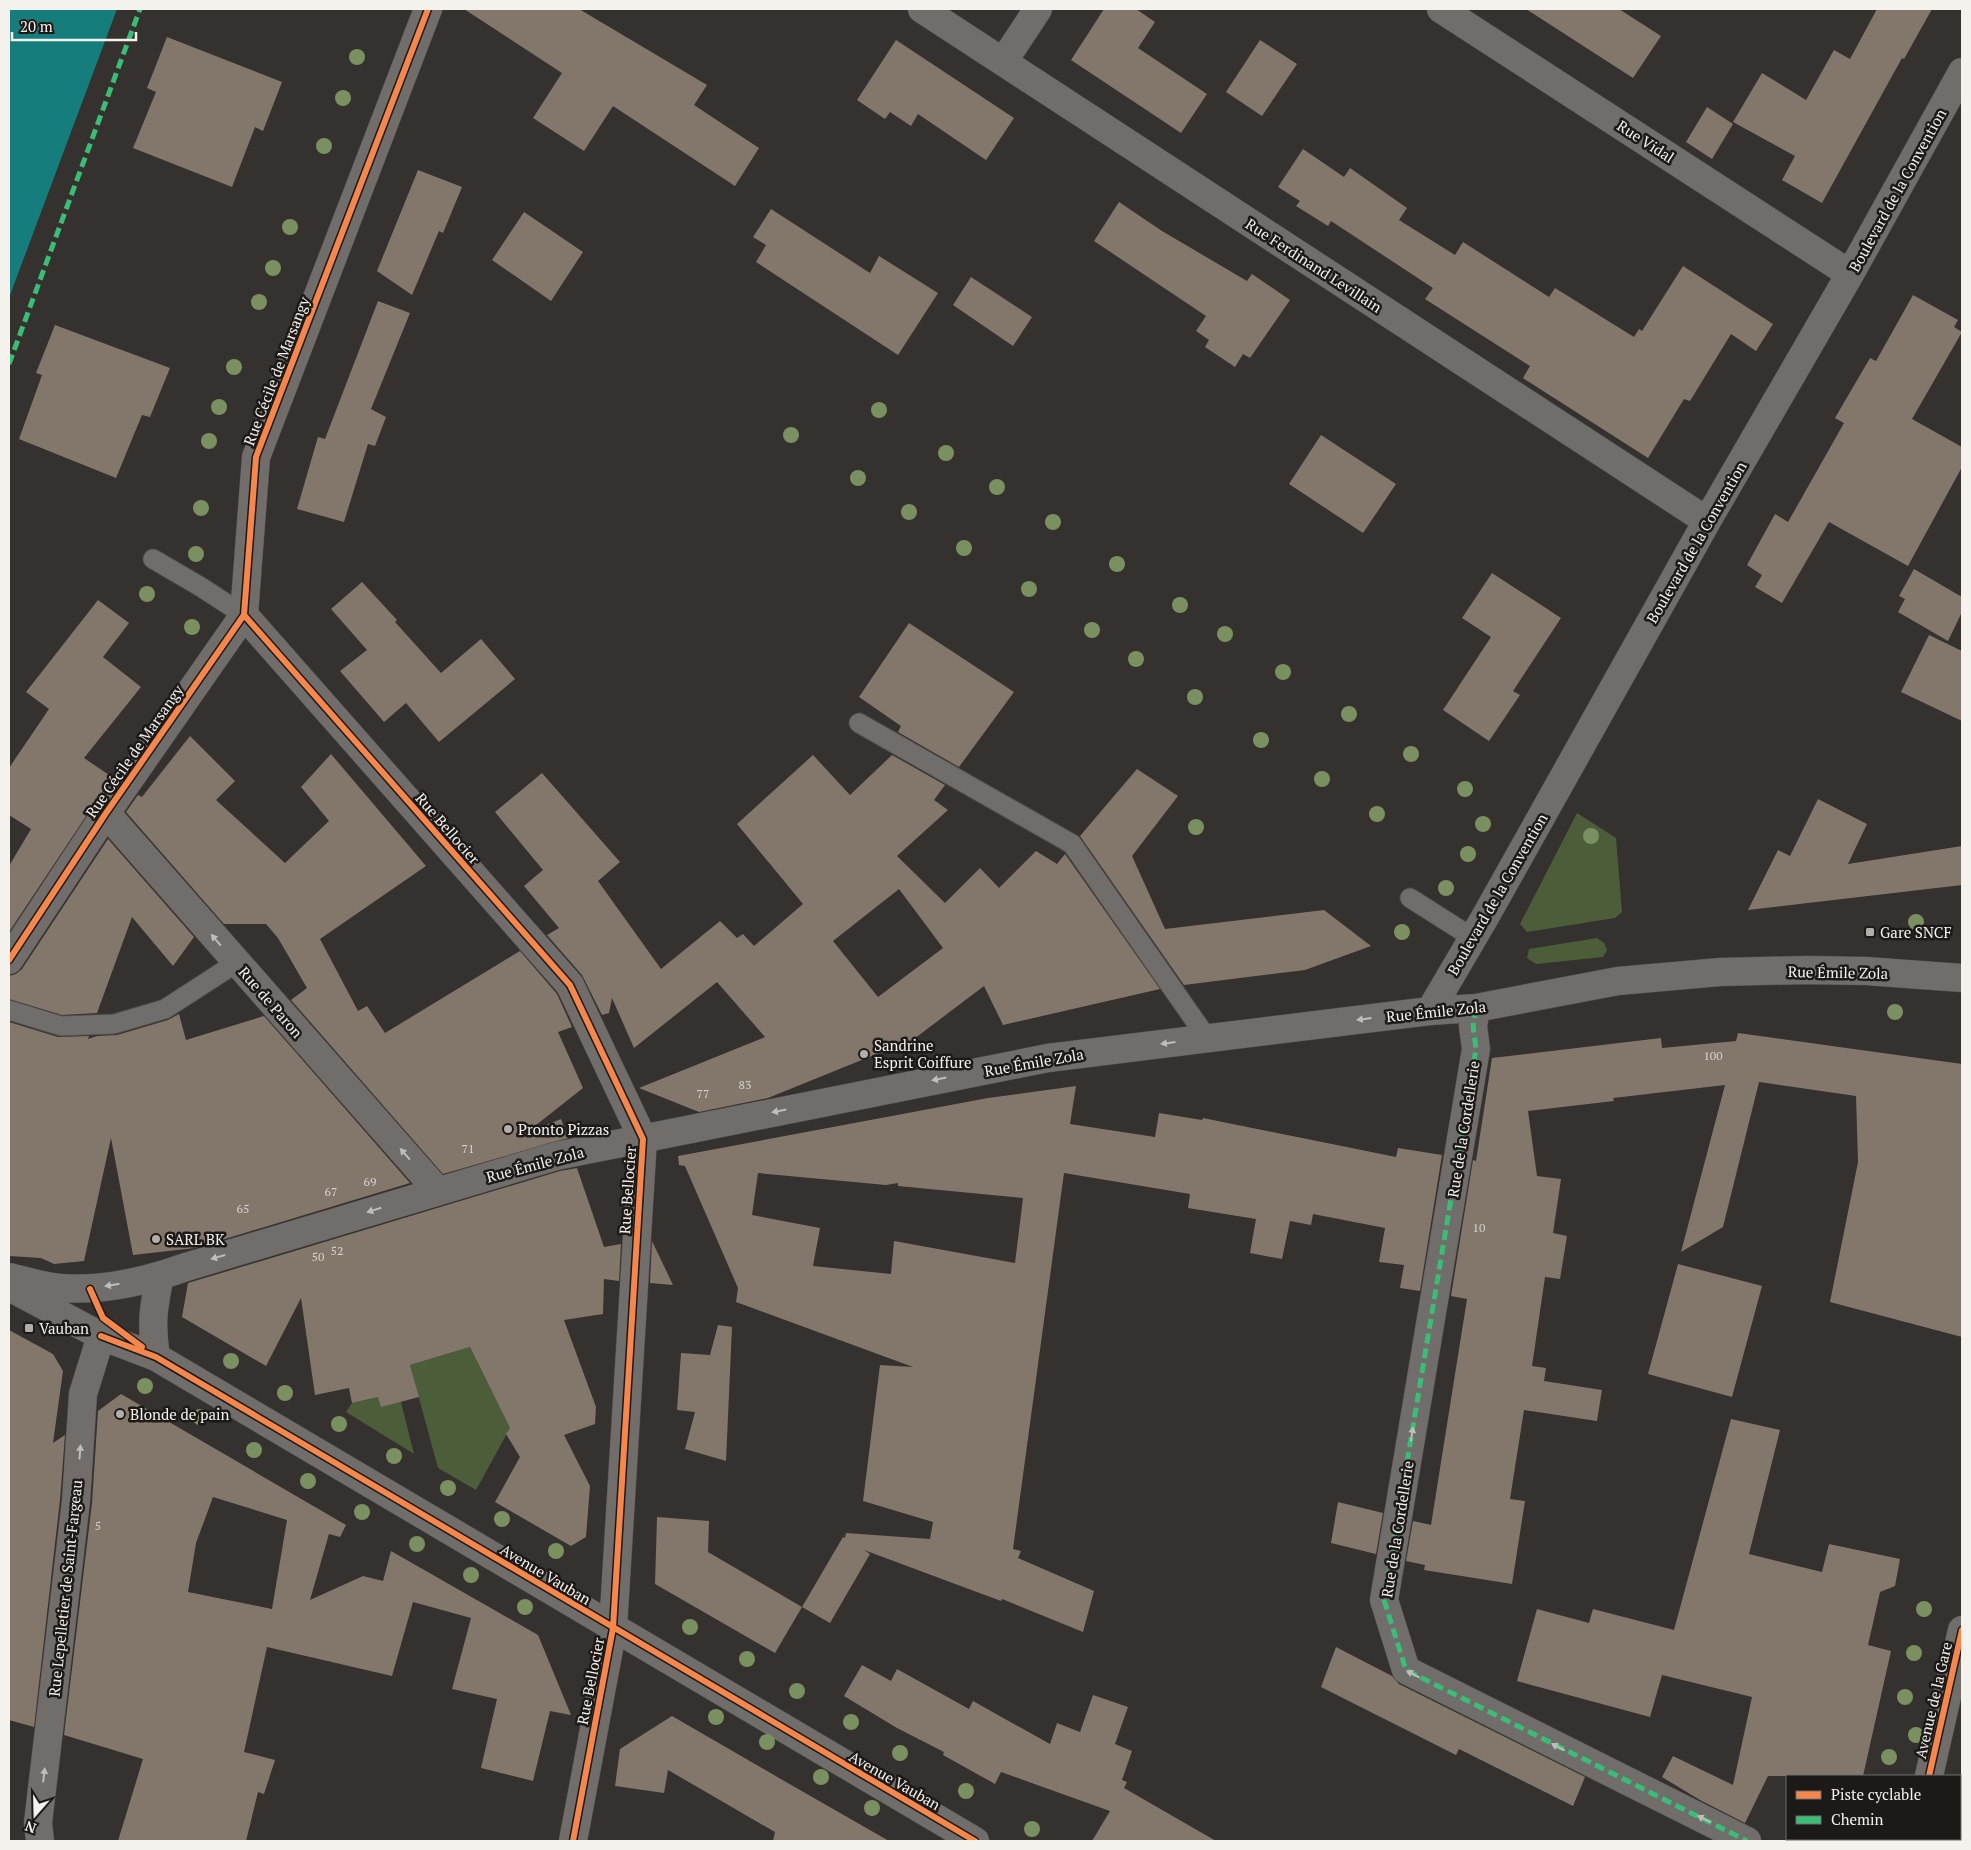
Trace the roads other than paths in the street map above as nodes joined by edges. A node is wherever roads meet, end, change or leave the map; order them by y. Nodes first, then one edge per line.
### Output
1 (428, 9) edge
2 (922, 9) edge
3 (1038, 9) edge
4 (1441, 9) edge
5 (1003, 62) junction
6 (1962, 72) edge
7 (1850, 274) junction
8 (1707, 522) junction
9 (153, 559) dead end
10 (244, 615) junction
11 (859, 723) dead end
12 (106, 813) junction
13 (1410, 898) dead end
14 (1473, 938) junction
15 (9, 960) edge
16 (236, 963) junction
17 (1962, 978) edge
18 (1476, 1008) junction
19 (9, 1010) edge
20 (1430, 1011) junction
21 (1207, 1038) junction
22 (643, 1139) junction
23 (437, 1190) junction
24 (160, 1276) junction
25 (9, 1277) edge
26 (9, 1287) edge
27 (101, 1336) junction
28 (156, 1357) junction
29 (613, 1628) junction
30 (1961, 1646) edge
31 (1928, 1775) edge
32 (40, 1841) edge
33 (573, 1841) edge
34 (974, 1841) edge
35 (1747, 1841) edge

1 - 10 street, Rue Cécile de Marsangy
2 - 5 street, Rue Ferdinand Levillain
3 - 5 street
4 - 7 street, Rue Vidal
5 - 8 street, Rue Ferdinand Levillain
6 - 7 street, Boulevard de la Convention
7 - 8 street, Boulevard de la Convention
8 - 14 street, Boulevard de la Convention
9 - 10 lane
10 - 12 street, Rue Cécile de Marsangy
10 - 22 street, Rue Bellocier
11 - 21 lane
12 - 15 street, Rue Cécile de Marsangy
16 -> 12 street, Rue de Paron
13 - 14 lane
14 - 20 street, Boulevard de la Convention
16 - 19 lane
23 -> 16 street, Rue de Paron
17 - 18 street, Rue Émile Zola
18 - 20 street, Rue Émile Zola
35 -> 18 street, Rue de la Cordellerie
20 -> 21 street, Rue Émile Zola
21 -> 22 street, Rue Émile Zola
22 - 23 street, Rue Émile Zola
22 - 29 street, Rue Bellocier
23 -> 24 street, Rue Émile Zola
24 -> 25 street, Rue Émile Zola
24 - 28 street
26 - 27 street, Avenue Vauban
27 - 28 street, Avenue Vauban
32 -> 27 street, Rue Lepelletier de Saint-Fargeau
28 - 29 street, Avenue Vauban
29 - 33 street, Rue Bellocier
29 - 34 street, Avenue Vauban
30 - 31 street, Avenue de la Gare

